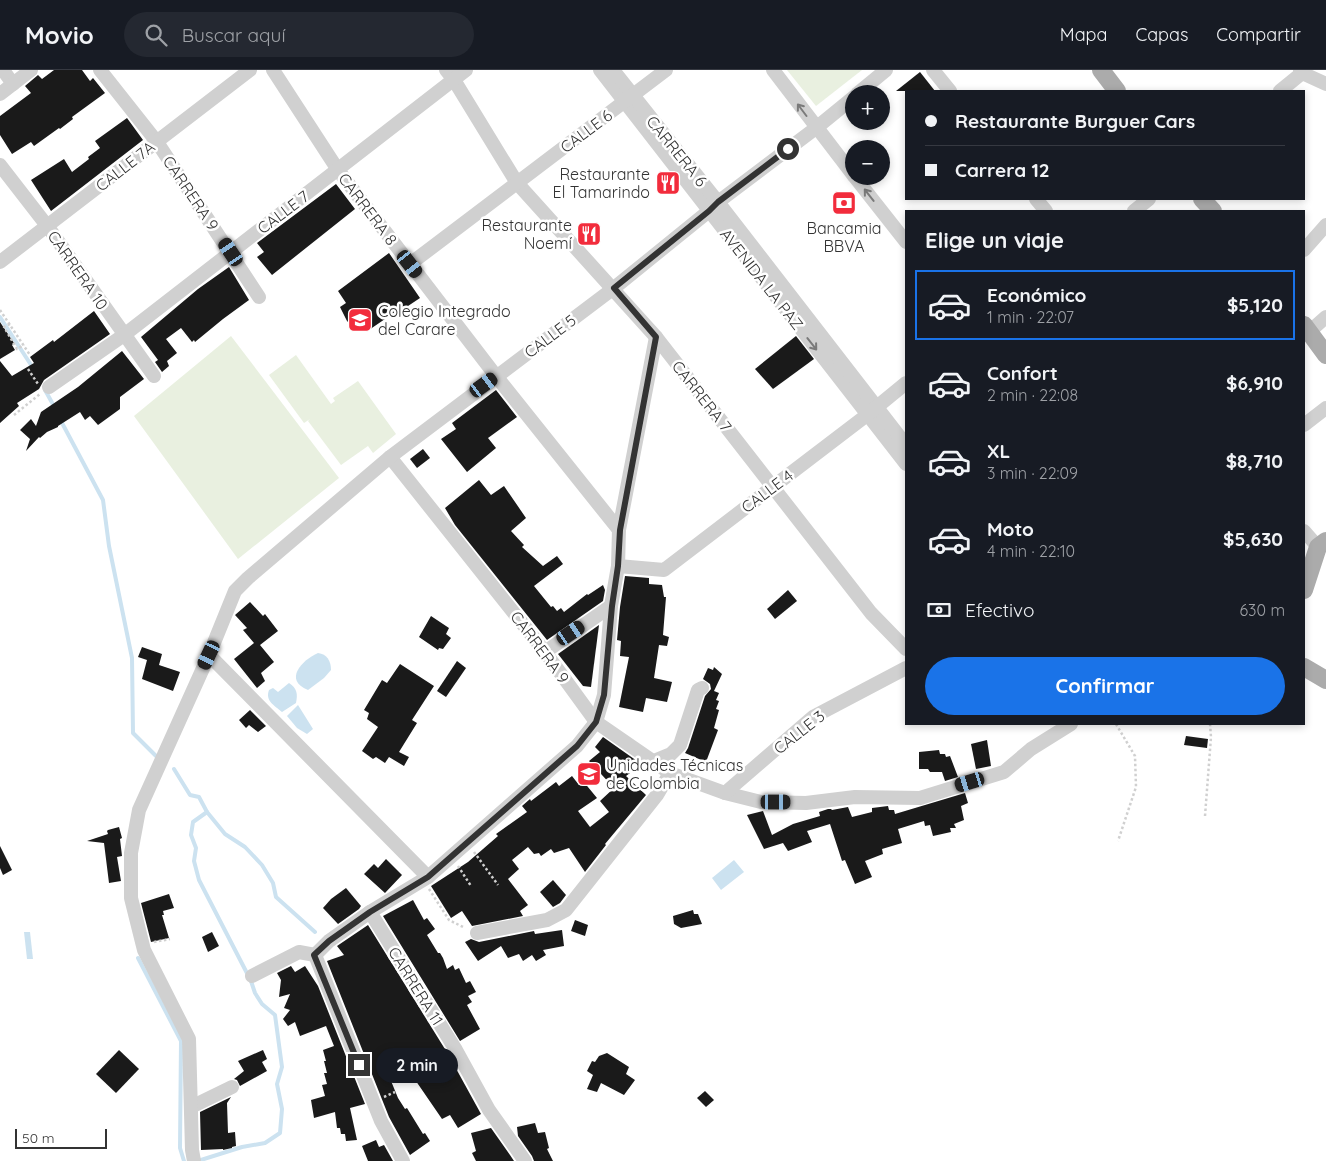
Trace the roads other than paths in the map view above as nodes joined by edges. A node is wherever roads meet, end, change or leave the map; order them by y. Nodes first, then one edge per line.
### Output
1 (2, 70) edge
2 (31, 70) edge
3 (100, 70) edge
4 (250, 70) edge
5 (273, 70) edge
6 (466, 70) edge
7 (600, 70) edge
8 (613, 70) edge
9 (666, 70) edge
10 (773, 70) edge
11 (886, 70) edge
12 (933, 70) edge
13 (1101, 70) edge
14 (1301, 71) edge
15 (450, 75) edge
16 (13, 84) junction
17 (1326, 84) edge
18 (868, 85) edge
19 (949, 90) edge
20 (1117, 90) edge
21 (1281, 90) edge
22 (0, 94) edge
23 (629, 99) junction
24 (845, 104) edge
25 (816, 128) junction
26 (157, 142) junction
27 (0, 165) edge
28 (845, 165) edge
29 (338, 170) junction
30 (517, 183) junction
31 (861, 185) edge
32 (1037, 200) edge
33 (1148, 200) edge
34 (1203, 200) edge
35 (713, 206) junction
36 (1045, 210) edge
37 (1135, 210) edge
38 (1211, 210) edge
39 (1326, 225) edge
40 (48, 227) junction
41 (905, 241) edge
42 (1305, 249) edge
43 (231, 252) junction
44 (0, 262) edge
45 (410, 264) junction
46 (614, 288) junction
47 (259, 296) dead end
48 (1326, 317) edge
49 (1307, 329) edge
50 (124, 335) junction
51 (656, 337) junction
52 (1326, 355) edge
53 (154, 376) dead end
54 (496, 376) junction
55 (905, 385) edge
56 (43, 388) road end
57 (1326, 408) edge
58 (871, 411) junction
59 (1305, 424) edge
60 (905, 444) edge
61 (390, 457) junction
62 (905, 462) edge
63 (772, 487) junction
64 (620, 530) junction
65 (1305, 532) edge
66 (1322, 544) edge
67 (618, 566) junction
68 (1305, 587) edge
69 (612, 606) junction
70 (905, 648) edge
71 (545, 652) junction
72 (209, 655) junction
73 (1305, 668) edge
74 (905, 669) edge
75 (1326, 680) edge
76 (702, 688) dead end
77 (596, 722) junction
78 (1068, 725) edge
79 (654, 761) junction
80 (670, 773) junction
81 (725, 793) junction
82 (425, 878) junction
83 (370, 912) junction
84 (476, 933) road end
85 (314, 955) junction
86 (252, 976) dead end
87 (232, 1087) dead end
88 (191, 1107) junction
89 (194, 1161) edge
90 (402, 1161) edge
91 (525, 1161) edge

1 - 16 street
2 - 16 street
3 - 26 street, CARRERA 9
4 - 26 street, CALLE 7A
5 - 29 street, CARRERA 8
6 - 15 street, CALLE 7
7 - 23 street
8 - 23 street, CARRERA 6
9 - 23 street, CALLE 6
25 -> 10 street
11 - 18 street
12 - 19 street
13 - 20 main road
14 - 17 street
14 - 21 street
15 - 29 street, CALLE 7
15 - 30 street, CARRERA 7
16 - 22 street
23 - 30 street, CALLE 6
23 - 35 street, CARRERA 6
24 - 25 street, CALLE 5
25 - 28 street
25 - 35 street, CALLE 5
26 - 40 street, CALLE 7A
26 - 43 street, CARRERA 9
27 - 40 street, CARRERA 10
29 - 43 street, CALLE 7
29 - 45 street, CARRERA 8
30 - 45 street, CALLE 6
30 - 46 street, CARRERA 7
41 -> 31 street
32 - 36 street
33 - 37 street
34 - 38 main road
35 - 46 street, CALLE 5
35 - 58 street, CARRERA 6
39 - 42 street
40 - 44 street, CALLE 7A
40 - 50 street, CARRERA 10
43 - 47 street, CARRERA 9
43 - 50 street, CALLE 7
45 - 54 street, CARRERA 8
46 - 51 street, CARRERA 7
46 - 54 street, CALLE 5
48 - 49 street
49 - 52 main road
50 - 53 street, CARRERA 10
50 - 56 street, CALLE 7
51 - 63 street, CARRERA 7
51 - 64 street
54 - 61 street, CALLE 5
54 - 64 street, CARRERA 8
55 - 58 street, CALLE 4
57 - 59 street
58 - 60 street, CARRERA 6
58 - 62 street
58 - 63 street, CALLE 4
61 - 71 street, CARRERA 9
61 - 72 street, CALLE 5
63 - 67 street, CALLE 4
63 - 70 street, CARRERA 7
64 - 67 street
65 - 66 street
66 - 68 main road
67 - 69 street
69 - 71 street
69 - 77 street
71 - 77 street, CARRERA 9
72 - 82 street
72 - 88 street, CALLE 5
73 - 75 main road
74 - 81 street, CALLE 3
76 - 79 street
77 - 79 street, CARRERA 9
77 - 82 street
78 - 81 street, CARRERA 9
79 - 80 street, CARRERA 9
80 - 81 street, CARRERA 9
80 - 84 street
82 - 83 street
83 - 85 street
83 - 91 street, CARRERA 11
85 - 86 street
85 - 90 street
87 - 88 street
88 - 89 street, CALLE 5

